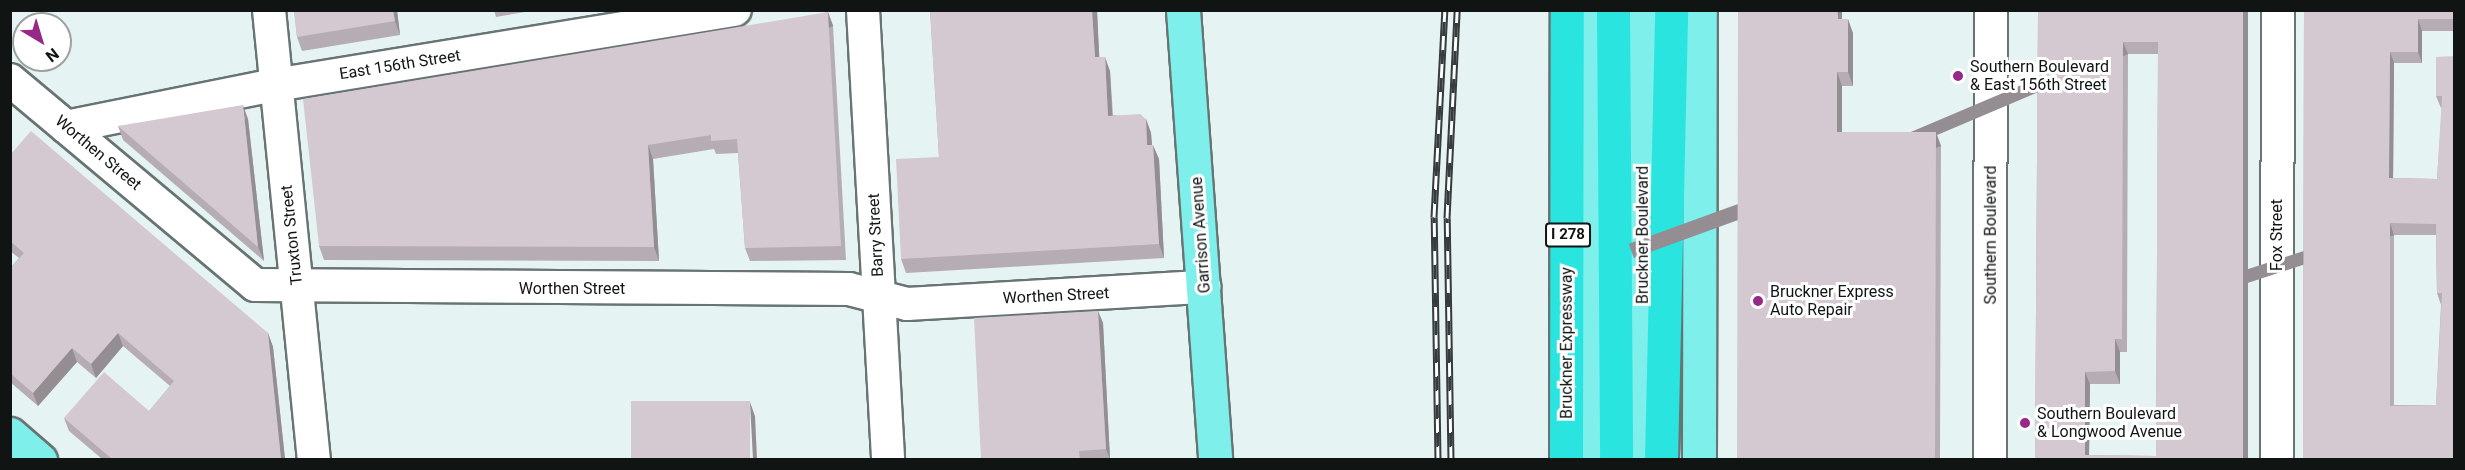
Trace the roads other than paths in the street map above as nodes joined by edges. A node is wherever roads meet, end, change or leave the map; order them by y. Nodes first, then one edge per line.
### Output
1 (269, 10) edge
2 (735, 10) edge
3 (863, 10) edge
4 (1183, 10) edge
5 (1566, 10) edge
6 (1588, 10) edge
7 (1613, 10) edge
8 (1642, 10) edge
9 (1671, 10) edge
10 (1700, 10) edge
11 (1991, 10) edge
12 (2278, 10) edge
13 (10, 80) edge
14 (275, 85) junction
15 (66, 127) junction
16 (1205, 287) junction
17 (298, 289) junction
18 (880, 298) junction
19 (10, 434) edge
20 (40, 459) edge
21 (314, 459) edge
22 (888, 459) edge
23 (1215, 459) edge
24 (1566, 459) edge
25 (1591, 459) edge
26 (1616, 459) edge
27 (1641, 459) edge
28 (1661, 459) edge
29 (1699, 459) edge
30 (1990, 459) edge
31 (2277, 459) edge

1 - 14 street, Truxton Street
2 - 14 street, East 156th Street
3 - 18 street, Barry Street
4 - 16 main road, Garrison Avenue
5 - 24 highway, Bruckner Expressway / I 278
6 - 25 main road
7 - 26 highway, I 278
8 - 27 main road, Bruckner Boulevard
9 - 28 highway
10 - 29 main road
11 - 30 street, Southern Boulevard
12 - 31 street, Fox Street
13 - 15 street, Worthen Street
14 - 15 street, East 156th Street
14 - 17 street, Truxton Street
15 - 17 street, Worthen Street
16 - 18 street, Worthen Street
16 - 23 main road, Garrison Avenue
17 - 18 street, Worthen Street
17 - 21 street, Truxton Street
18 - 22 street, Barry Street
19 - 20 main road

